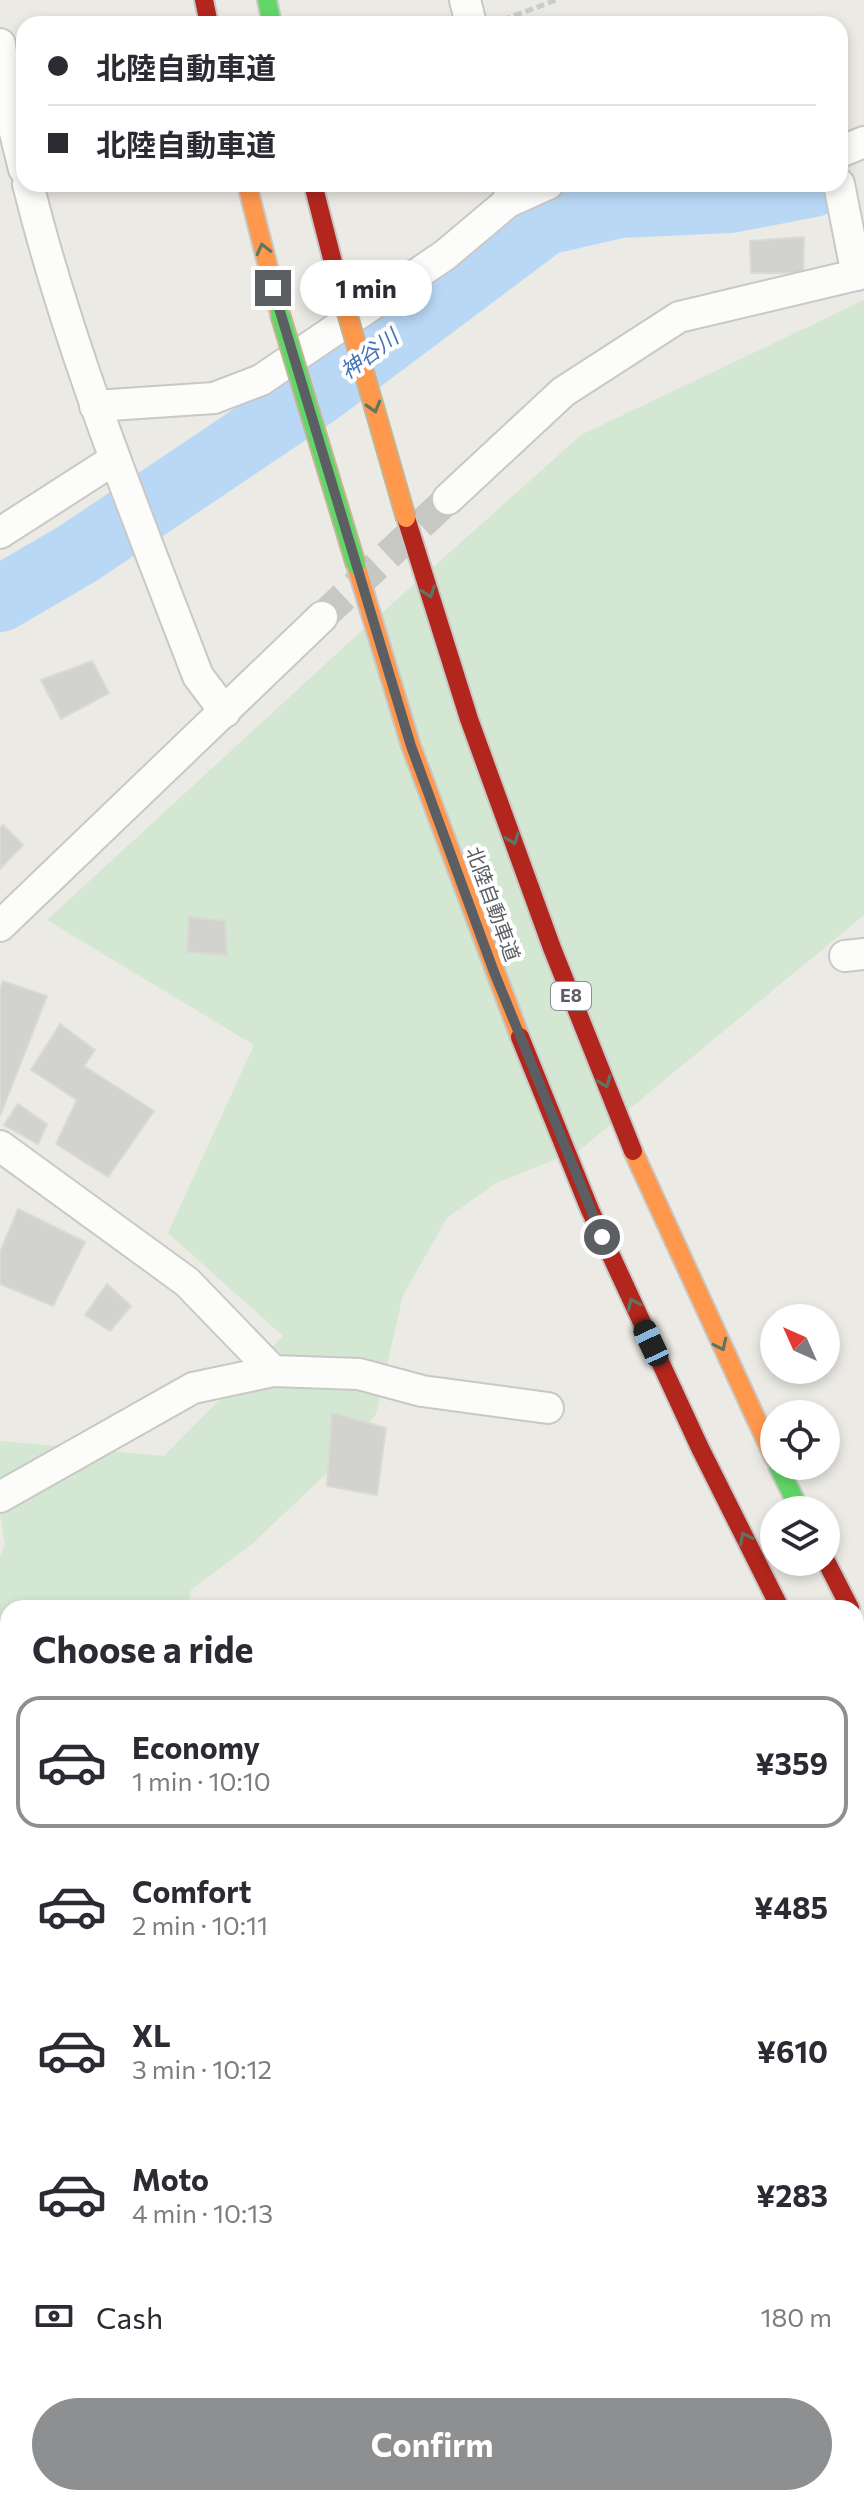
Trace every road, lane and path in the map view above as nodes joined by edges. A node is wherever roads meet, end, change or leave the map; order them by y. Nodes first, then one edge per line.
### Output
1 (556, 0) edge
2 (513, 16) edge
3 (0, 44) edge
4 (16, 137) edge
5 (30, 192) edge
6 (249, 192) edge
7 (315, 192) edge
8 (841, 192) edge
9 (509, 193) edge
10 (861, 274) edge
11 (95, 406) junction
12 (119, 467) junction
13 (448, 499) tunnel mouth
14 (0, 533) edge
15 (322, 617) tunnel mouth
16 (225, 712) junction
17 (0, 926) edge
18 (0, 1146) edge
19 (273, 1371) junction
20 (548, 1408) dead end
21 (760, 1428) edge
22 (0, 1497) edge
23 (834, 1576) edge
24 (776, 1600) edge
25 (846, 1600) edge

1 - 2 path
3 - 4 street
5 - 11 street
24 -> 6 main road, 北陸自動車道, bridge
7 -> 21 main road, 北陸自動車道 / E8, bridge
8 - 10 street
9 - 11 street
10 - 13 street
11 - 12 street
12 - 14 street
12 - 16 street
15 - 16 street
16 - 17 street
18 - 19 street
19 - 20 street
19 - 22 street
23 - 25 main road

